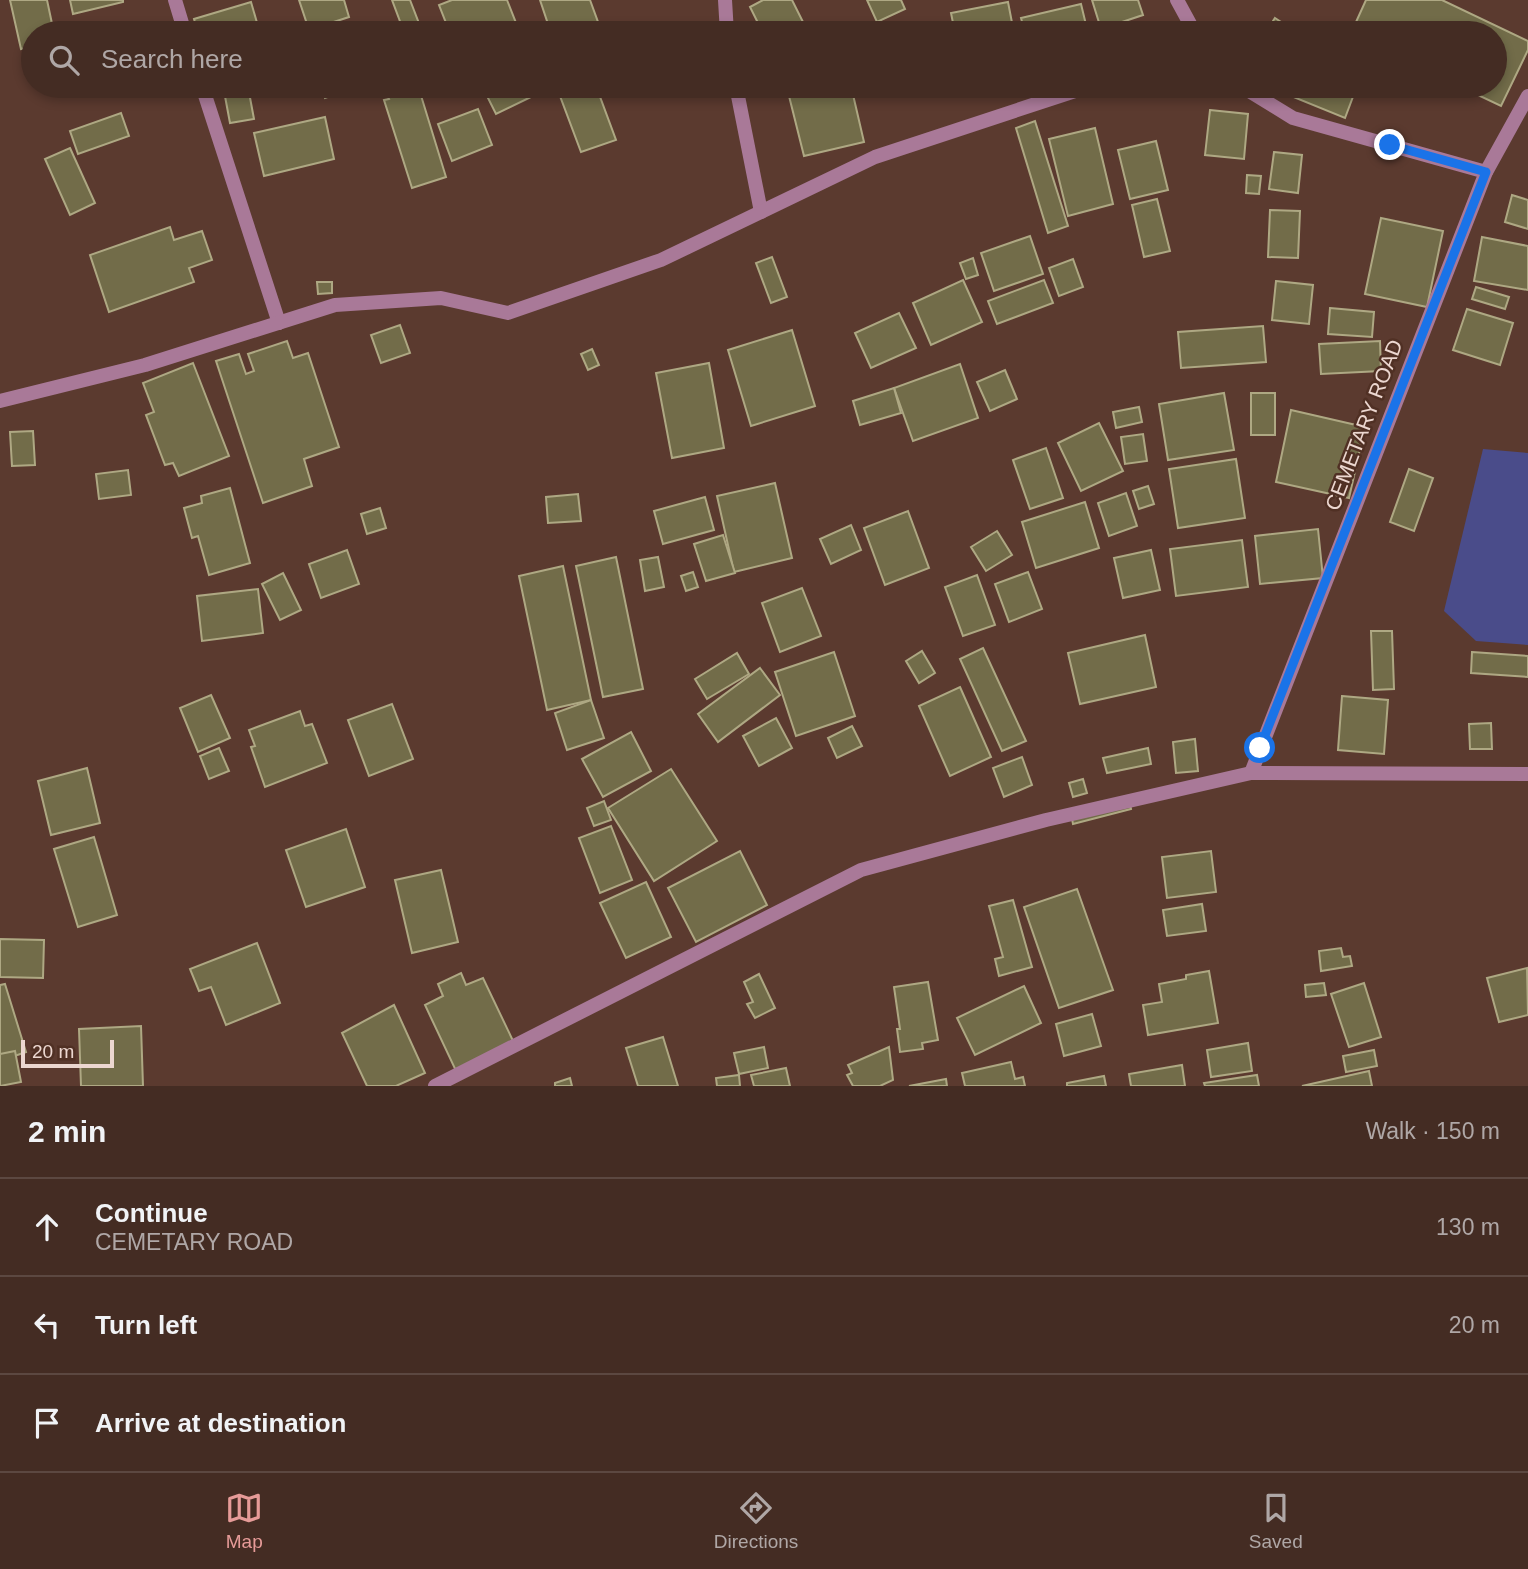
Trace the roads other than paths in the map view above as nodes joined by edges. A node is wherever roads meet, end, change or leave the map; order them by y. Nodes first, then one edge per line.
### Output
1 (175, 0) edge
2 (725, 0) edge
3 (1177, 0) edge
4 (181, 21) edge
5 (726, 21) edge
6 (1188, 21) edge
7 (1528, 96) edge
8 (206, 98) edge
9 (738, 98) edge
10 (1054, 98) edge
11 (1260, 98) edge
12 (1486, 172) junction
13 (761, 212) junction
14 (279, 323) junction
15 (0, 401) edge
16 (1251, 773) junction
17 (1528, 774) edge
18 (435, 1086) edge

1 - 4 street
2 - 5 street
3 - 6 street
7 - 12 street, CEMETARY ROAD
8 - 14 street
9 - 13 street
10 - 13 street
11 - 12 street
12 - 16 street, CEMETARY ROAD
13 - 14 street
14 - 15 street
16 - 17 street
16 - 18 street

